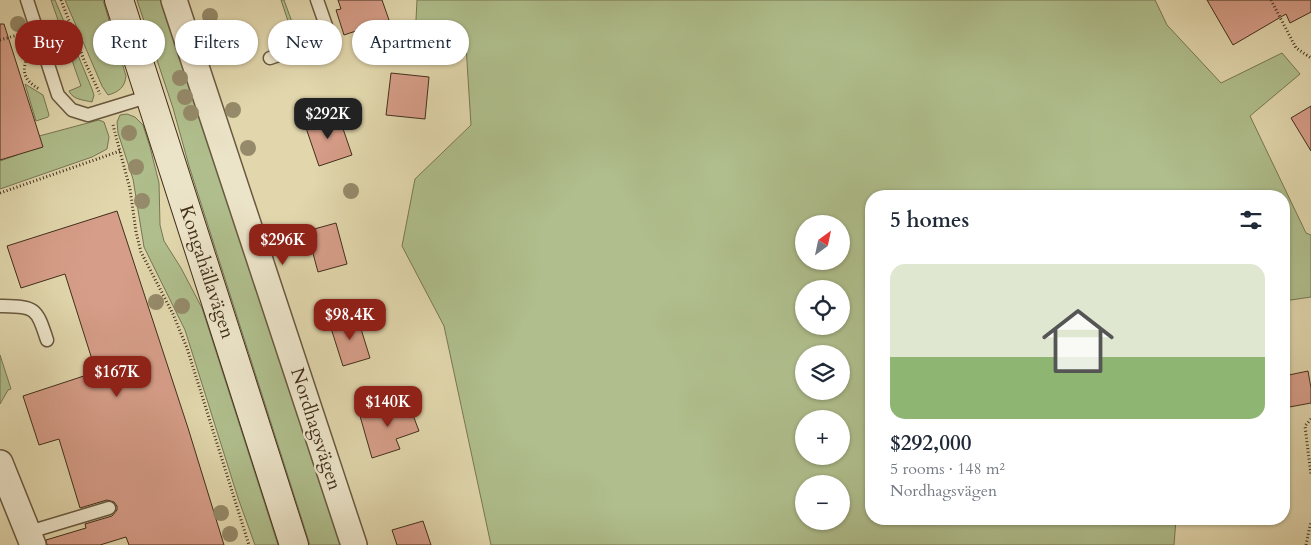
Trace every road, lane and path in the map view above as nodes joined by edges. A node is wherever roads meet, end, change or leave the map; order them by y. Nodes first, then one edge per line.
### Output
1 (27, 0) edge
2 (61, 0) edge
3 (119, 0) edge
4 (174, 0) edge
5 (317, 0) edge
6 (1271, 0) edge
7 (33, 20) edge
8 (324, 20) edge
9 (15, 36) edge
10 (0, 40) edge
11 (1311, 58) edge
12 (48, 65) edge
13 (150, 96) junction
14 (106, 108) junction
15 (120, 150) junction
16 (0, 193) edge
17 (0, 306) edge
18 (47, 340) dead end
19 (1311, 419) edge
20 (0, 463) edge
21 (1311, 475) edge
22 (109, 508) dead end
23 (1311, 521) edge
24 (31, 539) edge
25 (250, 545) edge
26 (294, 545) edge
27 (354, 545) edge
28 (1306, 545) edge

1 - 7 lane
2 - 14 path
3 - 13 street, Kongahällavägen
4 - 27 street, Nordhagsvägen
5 - 8 lane
6 - 11 path
9 - 10 path
12 - 14 lane
13 - 14 lane
13 - 26 street, Kongahällavägen
14 - 15 path
15 - 16 path
15 - 25 path
17 - 18 lane
19 - 21 path
20 - 24 street
22 - 24 lane
23 - 28 path

